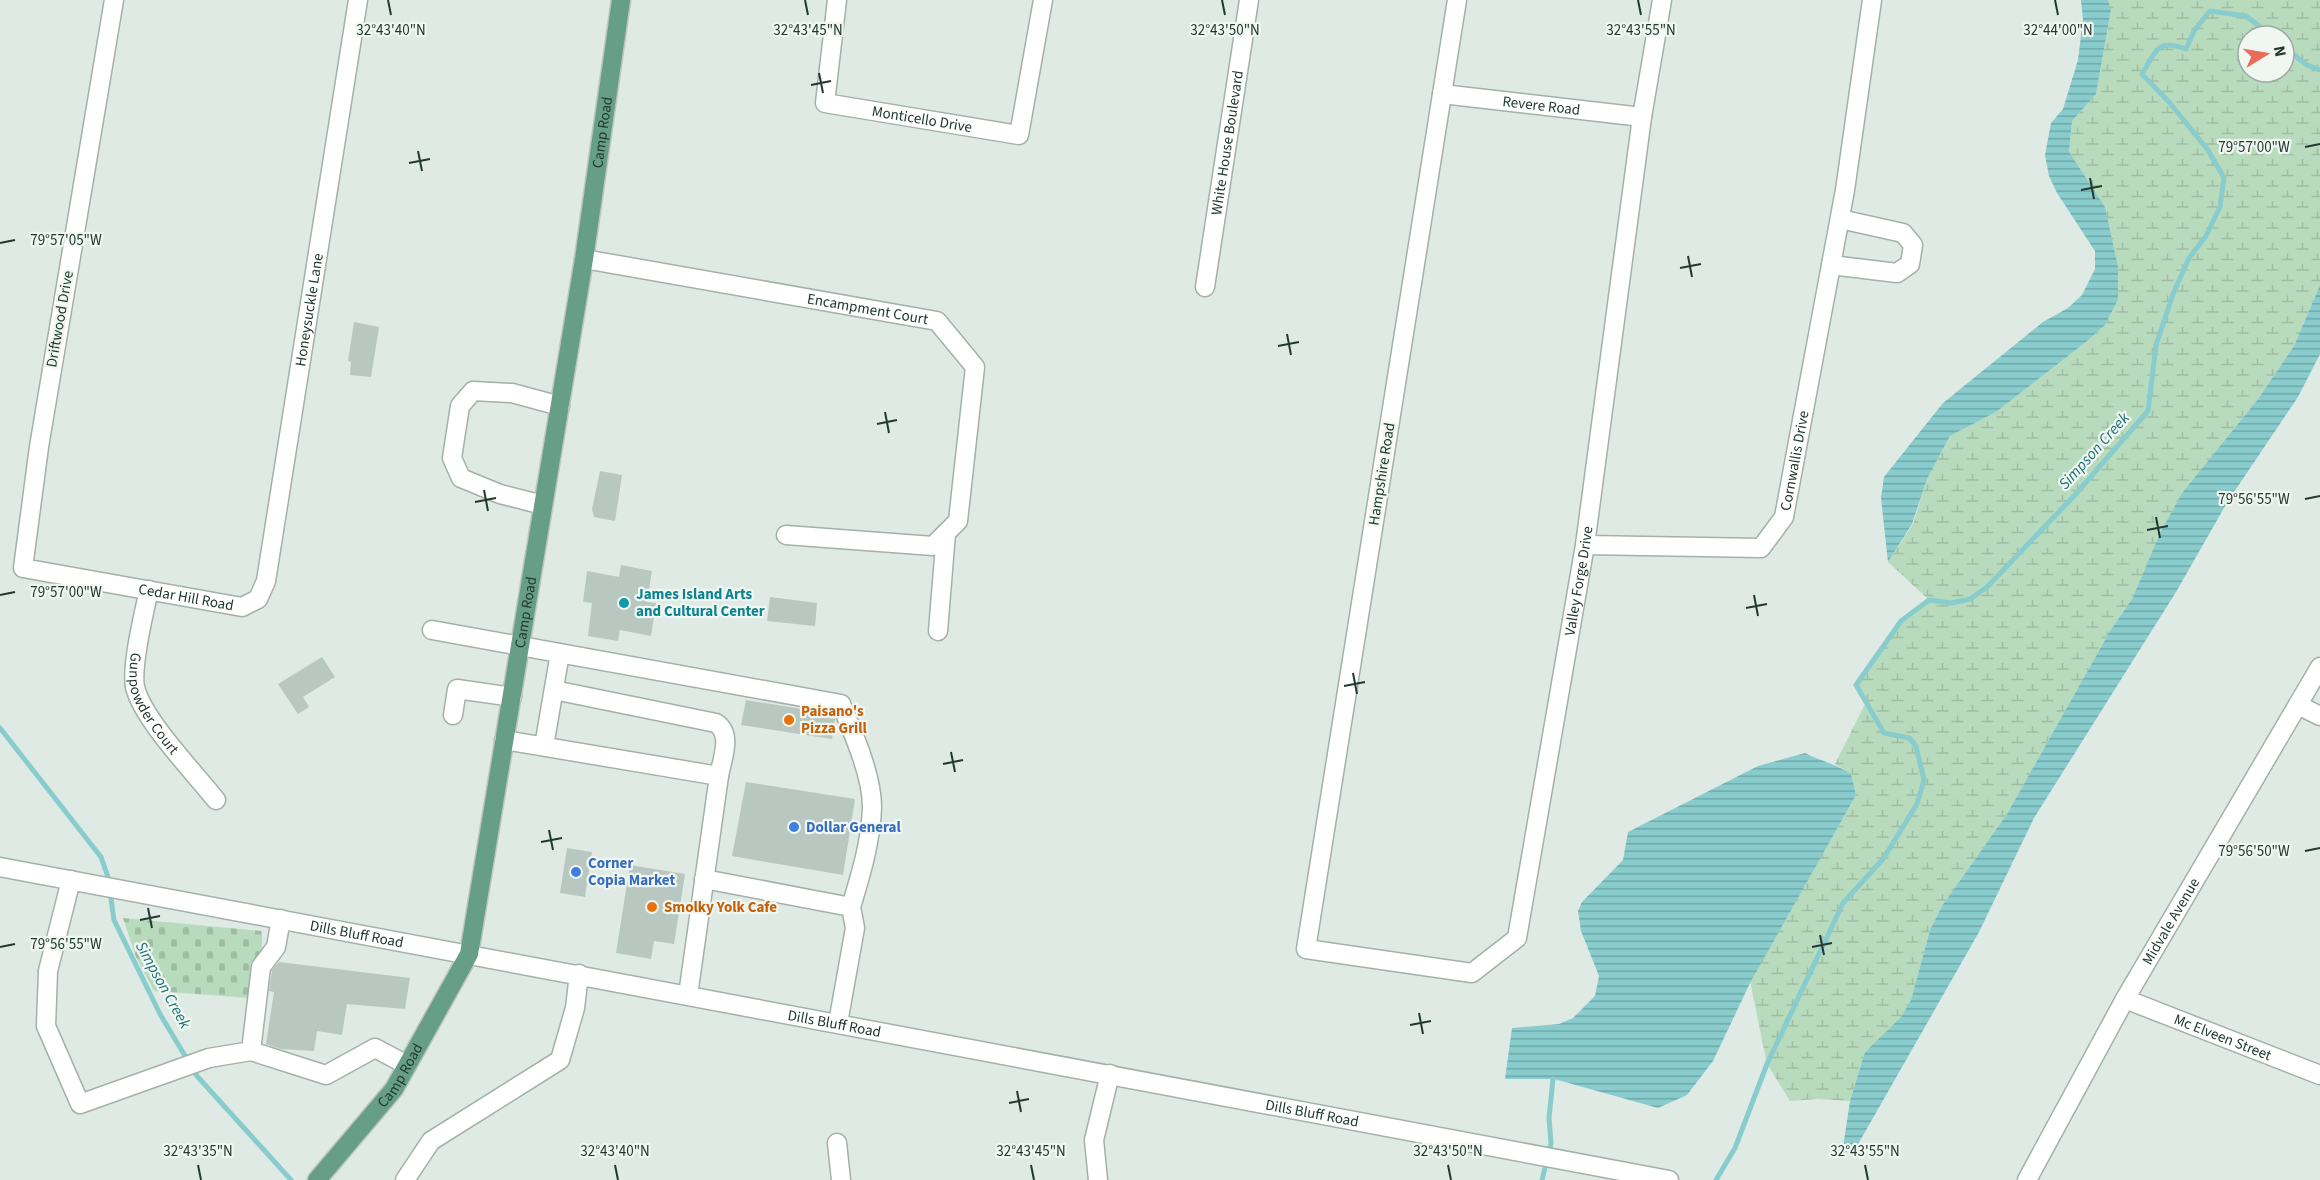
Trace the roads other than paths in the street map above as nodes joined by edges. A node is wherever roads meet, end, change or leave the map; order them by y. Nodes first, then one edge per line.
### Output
1 (114, 0) edge
2 (358, 0) edge
3 (621, 0) edge
4 (837, 0) edge
5 (1043, 0) edge
6 (1249, 0) edge
7 (1457, 0) edge
8 (1662, 0) edge
9 (1872, 0) edge
10 (1442, 94) junction
11 (1642, 117) junction
12 (1840, 219) junction
13 (584, 259) junction
14 (1831, 265) junction
15 (1205, 287) dead end
16 (560, 406) junction
17 (543, 505) junction
18 (946, 533) junction
19 (786, 536) dead end
20 (1585, 545) junction
21 (23, 568) joint
22 (149, 590) junction
23 (242, 607) joint
24 (432, 630) dead end
25 (938, 631) dead end
26 (520, 645) junction
27 (560, 653) junction
28 (2320, 667) edge
29 (554, 690) junction
30 (512, 697) junction
31 (2298, 705) junction
32 (453, 715) dead end
33 (2320, 716) edge
34 (504, 740) junction
35 (544, 746) junction
36 (719, 776) junction
37 (216, 800) dead end
38 (0, 867) edge
39 (704, 879) junction
40 (70, 880) junction
41 (851, 907) junction
42 (281, 919) junction
43 (1306, 949) joint
44 (469, 954) junction
45 (579, 974) junction
46 (688, 995) junction
47 (2125, 999) junction
48 (838, 1023) junction
49 (251, 1052) junction
50 (407, 1065) junction
51 (1110, 1074) junction
52 (2320, 1075) edge
53 (837, 1143) dead end
54 (317, 1180) edge
55 (405, 1180) edge
56 (841, 1180) edge
57 (1098, 1180) edge
58 (1669, 1180) edge
59 (2028, 1180) edge

1 - 21 street, Driftwood Drive
2 - 23 street, Honeysuckle Lane
3 - 13 main road, Camp Road
4 - 5 street, Monticello Drive
6 - 15 street, White House Boulevard
7 - 10 street, Hampshire Road
8 - 11 street, Valley Forge Drive
9 - 12 street, Cornwallis Drive
10 - 11 street, Revere Road
10 - 43 street, Hampshire Road
11 - 20 street, Valley Forge Drive
12 - 14 street, Cornwallis Drive
12 - 14 street
13 - 16 main road, Camp Road
13 - 18 street, Encampment Court
14 - 20 street, Cornwallis Drive
16 - 17 main road, Camp Road
16 - 17 street
17 - 26 main road, Camp Road
18 - 19 street
18 - 25 street
20 - 43 street, Valley Forge Drive
21 - 22 street, Cedar Hill Road
22 - 23 street, Cedar Hill Road
22 - 37 street, Gunpowder Court
24 - 26 street
26 - 27 street
26 - 30 main road, Camp Road
27 - 29 street
27 - 41 street
28 - 31 street, Midvale Avenue
29 - 35 street
29 - 36 street
30 - 32 street
30 - 34 main road, Camp Road
31 - 33 street
31 - 47 street, Midvale Avenue
34 - 35 street
34 - 44 main road, Camp Road
35 - 36 street
36 - 39 street
38 - 40 street, Dills Bluff Road
39 - 41 street
39 - 46 street
40 - 42 street, Dills Bluff Road
40 - 49 street
41 - 48 street
42 - 44 street, Dills Bluff Road
42 - 49 street
44 - 45 street, Dills Bluff Road
44 - 50 main road, Camp Road
45 - 46 street, Dills Bluff Road
45 - 55 street
46 - 48 street, Dills Bluff Road
47 - 52 street, Mc Elveen Street
47 - 59 street, Midvale Avenue
48 - 51 street, Dills Bluff Road
49 - 50 street
50 - 54 main road, Camp Road
51 - 57 street
51 - 58 street, Dills Bluff Road
53 - 56 street

